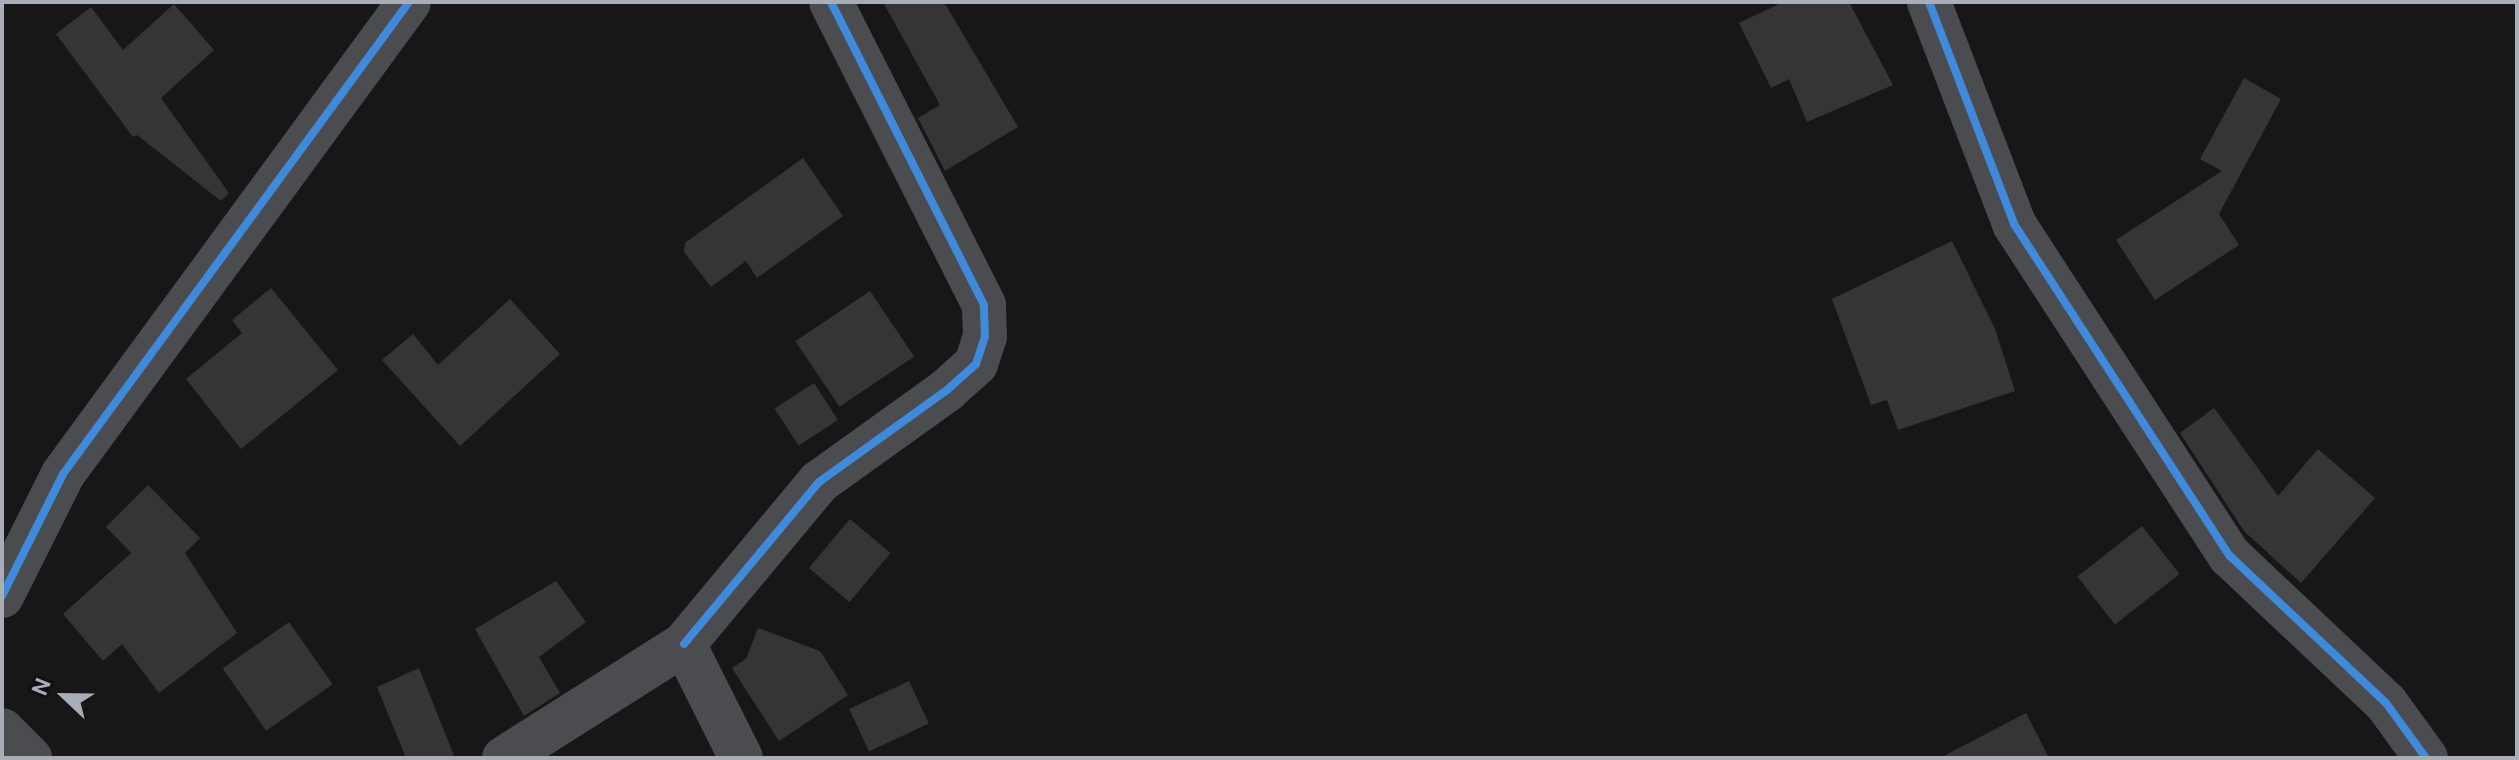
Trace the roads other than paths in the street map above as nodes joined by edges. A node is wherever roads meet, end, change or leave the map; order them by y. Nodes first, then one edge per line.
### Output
1 (409, 2) edge
2 (831, 2) edge
3 (1929, 2) edge
4 (2, 596) edge
5 (684, 644) junction
6 (2, 730) edge
7 (30, 758) edge
8 (504, 758) edge
9 (741, 758) edge
10 (2426, 758) edge

1 - 4 street
2 - 5 street
3 - 10 street
5 - 8 street
5 - 9 street
6 - 7 street

